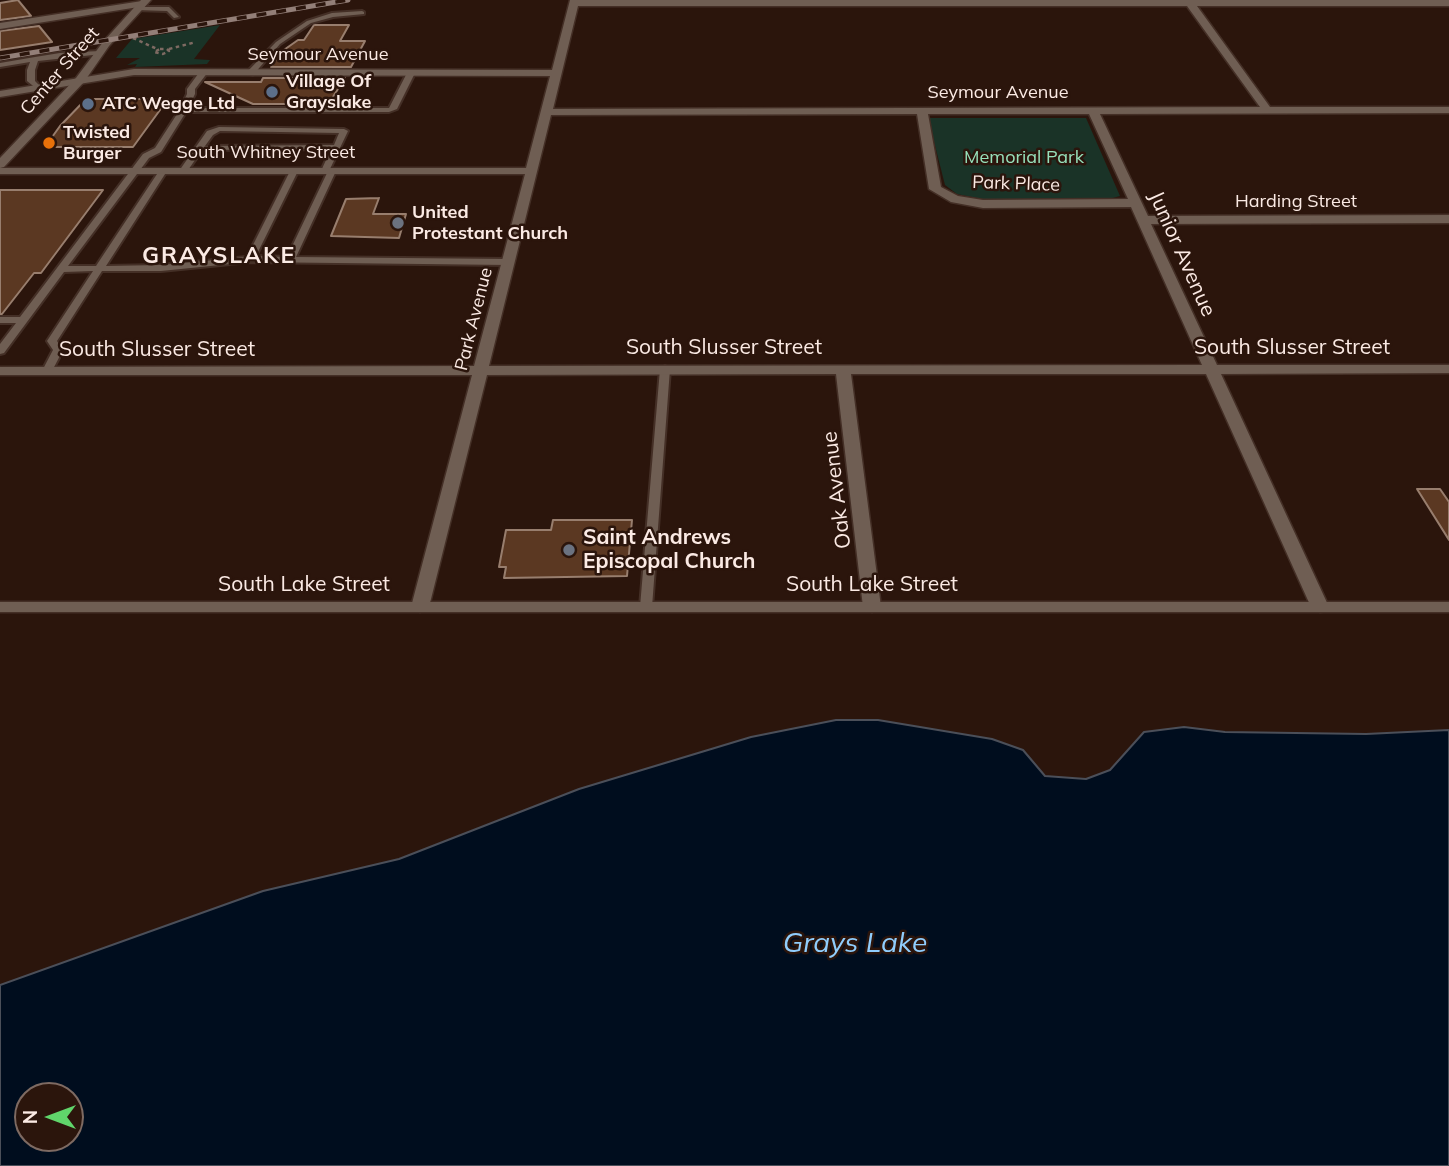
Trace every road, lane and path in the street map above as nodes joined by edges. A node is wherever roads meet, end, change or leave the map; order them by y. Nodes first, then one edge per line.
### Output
1 (575, 1) edge
2 (739, 1) edge
3 (796, 1) edge
4 (1310, 1) edge
5 (1449, 2) edge
6 (1190, 3) junction
7 (142, 4) edge
8 (362, 13) dead end
9 (176, 17) dead end
10 (0, 26) edge
11 (133, 38) dead end
12 (196, 42) dead end
13 (100, 53) junction
14 (35, 59) junction
15 (0, 65) edge
16 (204, 72) junction
17 (250, 73) junction
18 (411, 73) junction
19 (557, 73) junction
20 (80, 80) junction
21 (37, 88) junction
22 (0, 94) edge
23 (183, 110) junction
24 (331, 110) junction
25 (922, 110) junction
26 (1093, 110) junction
27 (1267, 110) junction
28 (1449, 110) edge
29 (547, 112) junction
30 (321, 129) junction
31 (337, 147) junction
32 (199, 148) junction
33 (0, 164) edge
34 (0, 171) edge
35 (137, 171) junction
36 (163, 171) junction
37 (183, 171) junction
38 (294, 171) junction
39 (328, 171) junction
40 (532, 171) junction
41 (1135, 203) junction
42 (1449, 219) edge
43 (1143, 220) junction
44 (250, 259) junction
45 (290, 259) junction
46 (508, 262) junction
47 (99, 269) junction
48 (61, 270) junction
49 (0, 320) edge
50 (22, 320) junction
51 (0, 351) edge
52 (665, 369) junction
53 (843, 369) junction
54 (1210, 369) junction
55 (1449, 369) edge
56 (481, 370) junction
57 (0, 371) edge
58 (47, 371) junction
59 (0, 607) edge
60 (420, 607) junction
61 (646, 607) junction
62 (872, 607) junction
63 (1320, 607) junction
64 (1449, 607) edge

1 - 2 street
1 - 19 street, Park Avenue
2 - 3 street
3 - 6 street
4 - 5 street
4 - 6 street
6 - 27 street
7 - 9 lane
7 - 10 street
7 - 13 street, Center Street
8 - 17 lane
11 - 12 path
13 - 14 lane
13 - 20 street, Center Street
14 - 15 lane
14 - 21 lane
16 - 17 street, Seymour Avenue
16 - 20 street, Seymour Avenue
16 - 23 lane
17 - 18 street, Seymour Avenue
18 - 19 street, Seymour Avenue
18 - 24 lane
19 - 29 street, Park Avenue
20 - 21 street, Seymour Avenue
20 - 33 street, Center Street
21 - 22 street, Seymour Avenue
23 - 24 lane
23 - 35 lane
24 - 30 lane
25 - 26 street, Seymour Avenue
25 - 29 street, Seymour Avenue
25 - 41 street, Park Place
26 - 27 street, Seymour Avenue
26 - 41 street, Junior Avenue
27 - 28 street, Seymour Avenue
29 - 40 street, Park Avenue
30 - 31 lane
30 - 32 lane
31 - 32 lane
31 - 39 lane
32 - 37 lane
34 - 35 street, South Whitney Street
35 - 36 street, South Whitney Street
35 - 48 lane
36 - 37 street, South Whitney Street
36 - 47 lane
37 - 38 street, South Whitney Street
38 - 39 street, South Whitney Street
38 - 44 lane
39 - 40 street, South Whitney Street
39 - 45 lane
40 - 46 street, Park Avenue
41 - 43 street, Junior Avenue
42 - 43 street, Harding Street
43 - 54 street, Junior Avenue
44 - 45 lane
44 - 47 lane
45 - 46 lane
46 - 56 street, Park Avenue
47 - 48 lane
47 - 58 lane
48 - 50 lane
49 - 50 lane
50 - 51 lane
52 - 53 street, South Slusser Street
52 - 56 street, South Slusser Street
52 - 61 lane
53 - 54 street, South Slusser Street
53 - 62 street, Oak Avenue
54 - 55 street, South Slusser Street
54 - 63 street, Junior Avenue
56 - 58 street, South Slusser Street
56 - 60 street, Park Avenue
57 - 58 street, South Slusser Street
59 - 60 street, South Lake Street
60 - 61 street, South Lake Street
61 - 62 street, South Lake Street
62 - 63 street, South Lake Street
63 - 64 street, South Lake Street

